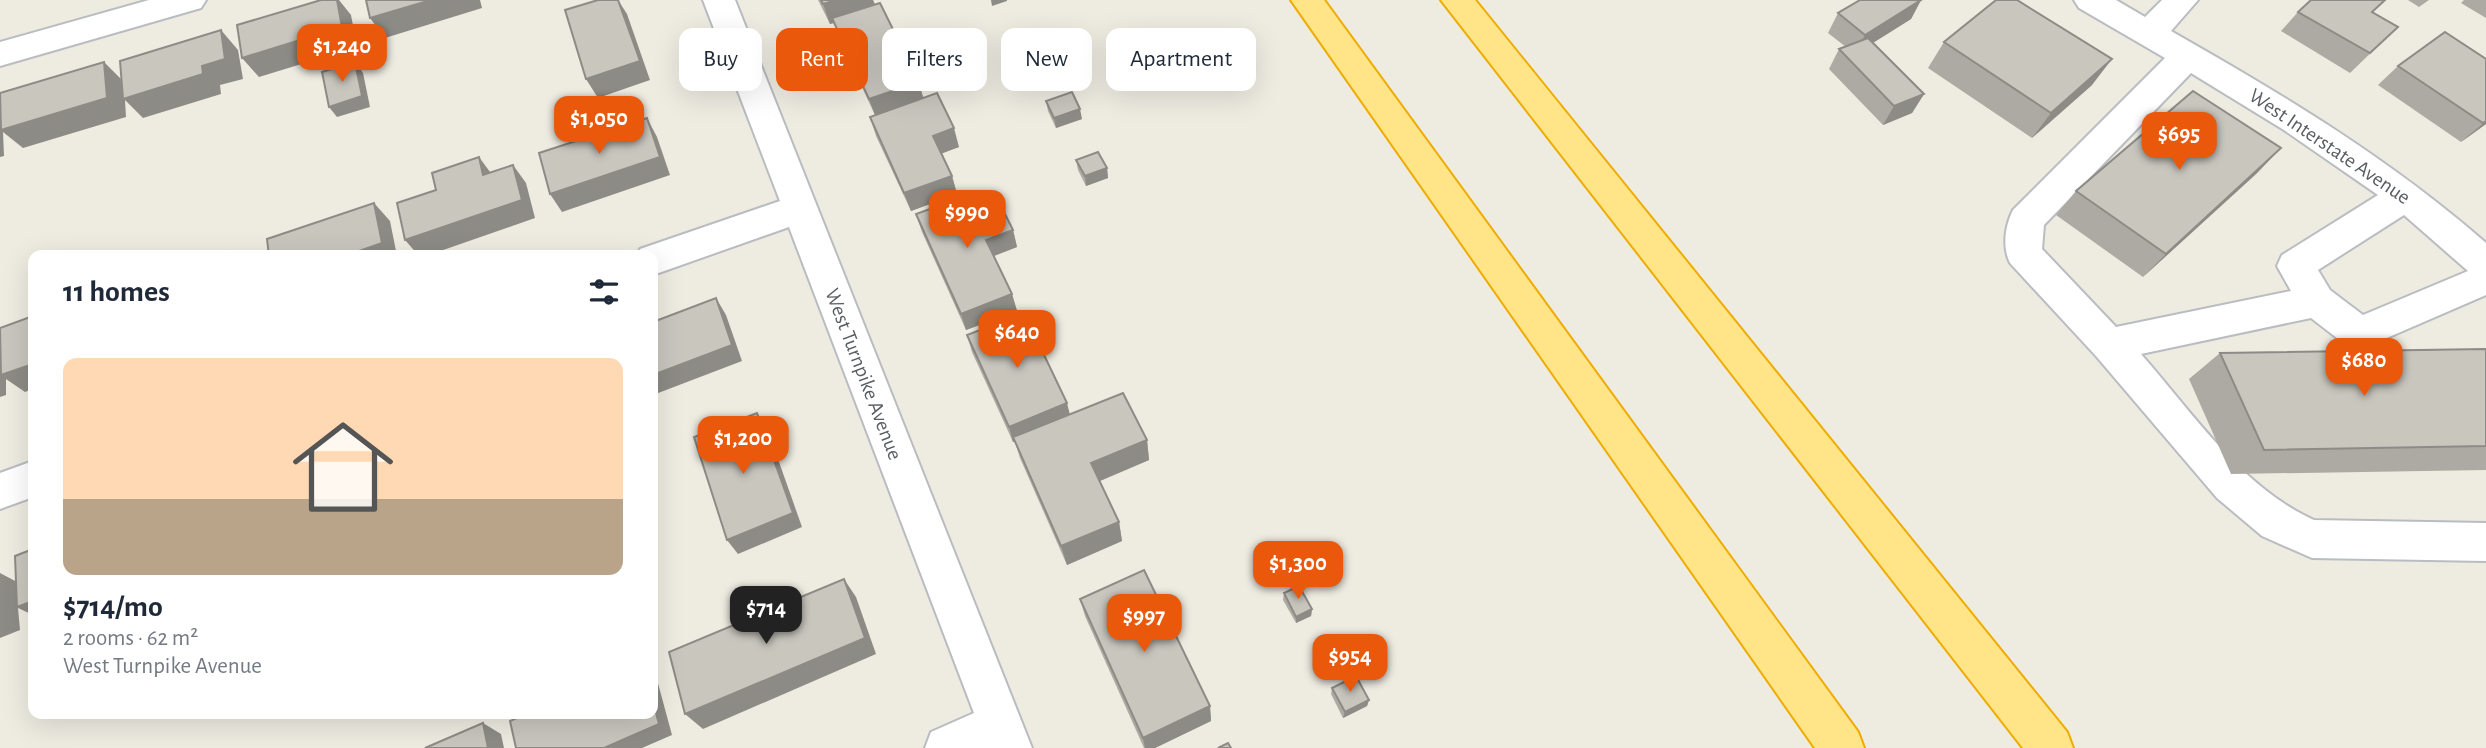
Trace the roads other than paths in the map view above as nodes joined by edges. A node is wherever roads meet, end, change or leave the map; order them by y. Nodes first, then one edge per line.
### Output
1 (190, 0) edge
2 (719, 0) edge
3 (1307, 0) edge
4 (1457, 0) edge
5 (2090, 0) edge
6 (2182, 0) edge
7 (2148, 34) junction
8 (0, 54) edge
9 (2187, 56) junction
10 (2406, 196) junction
11 (799, 209) junction
12 (658, 258) edge
13 (2486, 265) edge
14 (2486, 279) edge
15 (2317, 301) junction
16 (2109, 345) junction
17 (28, 481) edge
18 (0, 491) edge
19 (2486, 542) edge
20 (1005, 736) edge
21 (947, 748) edge
22 (1842, 748) edge
23 (2051, 748) edge

1 - 8 street
2 - 11 street, West Turnpike Avenue
3 - 22 highway
4 - 23 highway
5 - 7 street, West Interstate Avenue
6 - 7 street
7 - 9 street, West Interstate Avenue
9 - 10 street, West Interstate Avenue
9 - 16 street
10 - 13 street, West Interstate Avenue
10 - 15 street
11 - 12 street
11 - 20 street, West Turnpike Avenue
14 - 15 street
15 - 16 street
16 - 19 street
17 - 18 street
20 - 21 street

